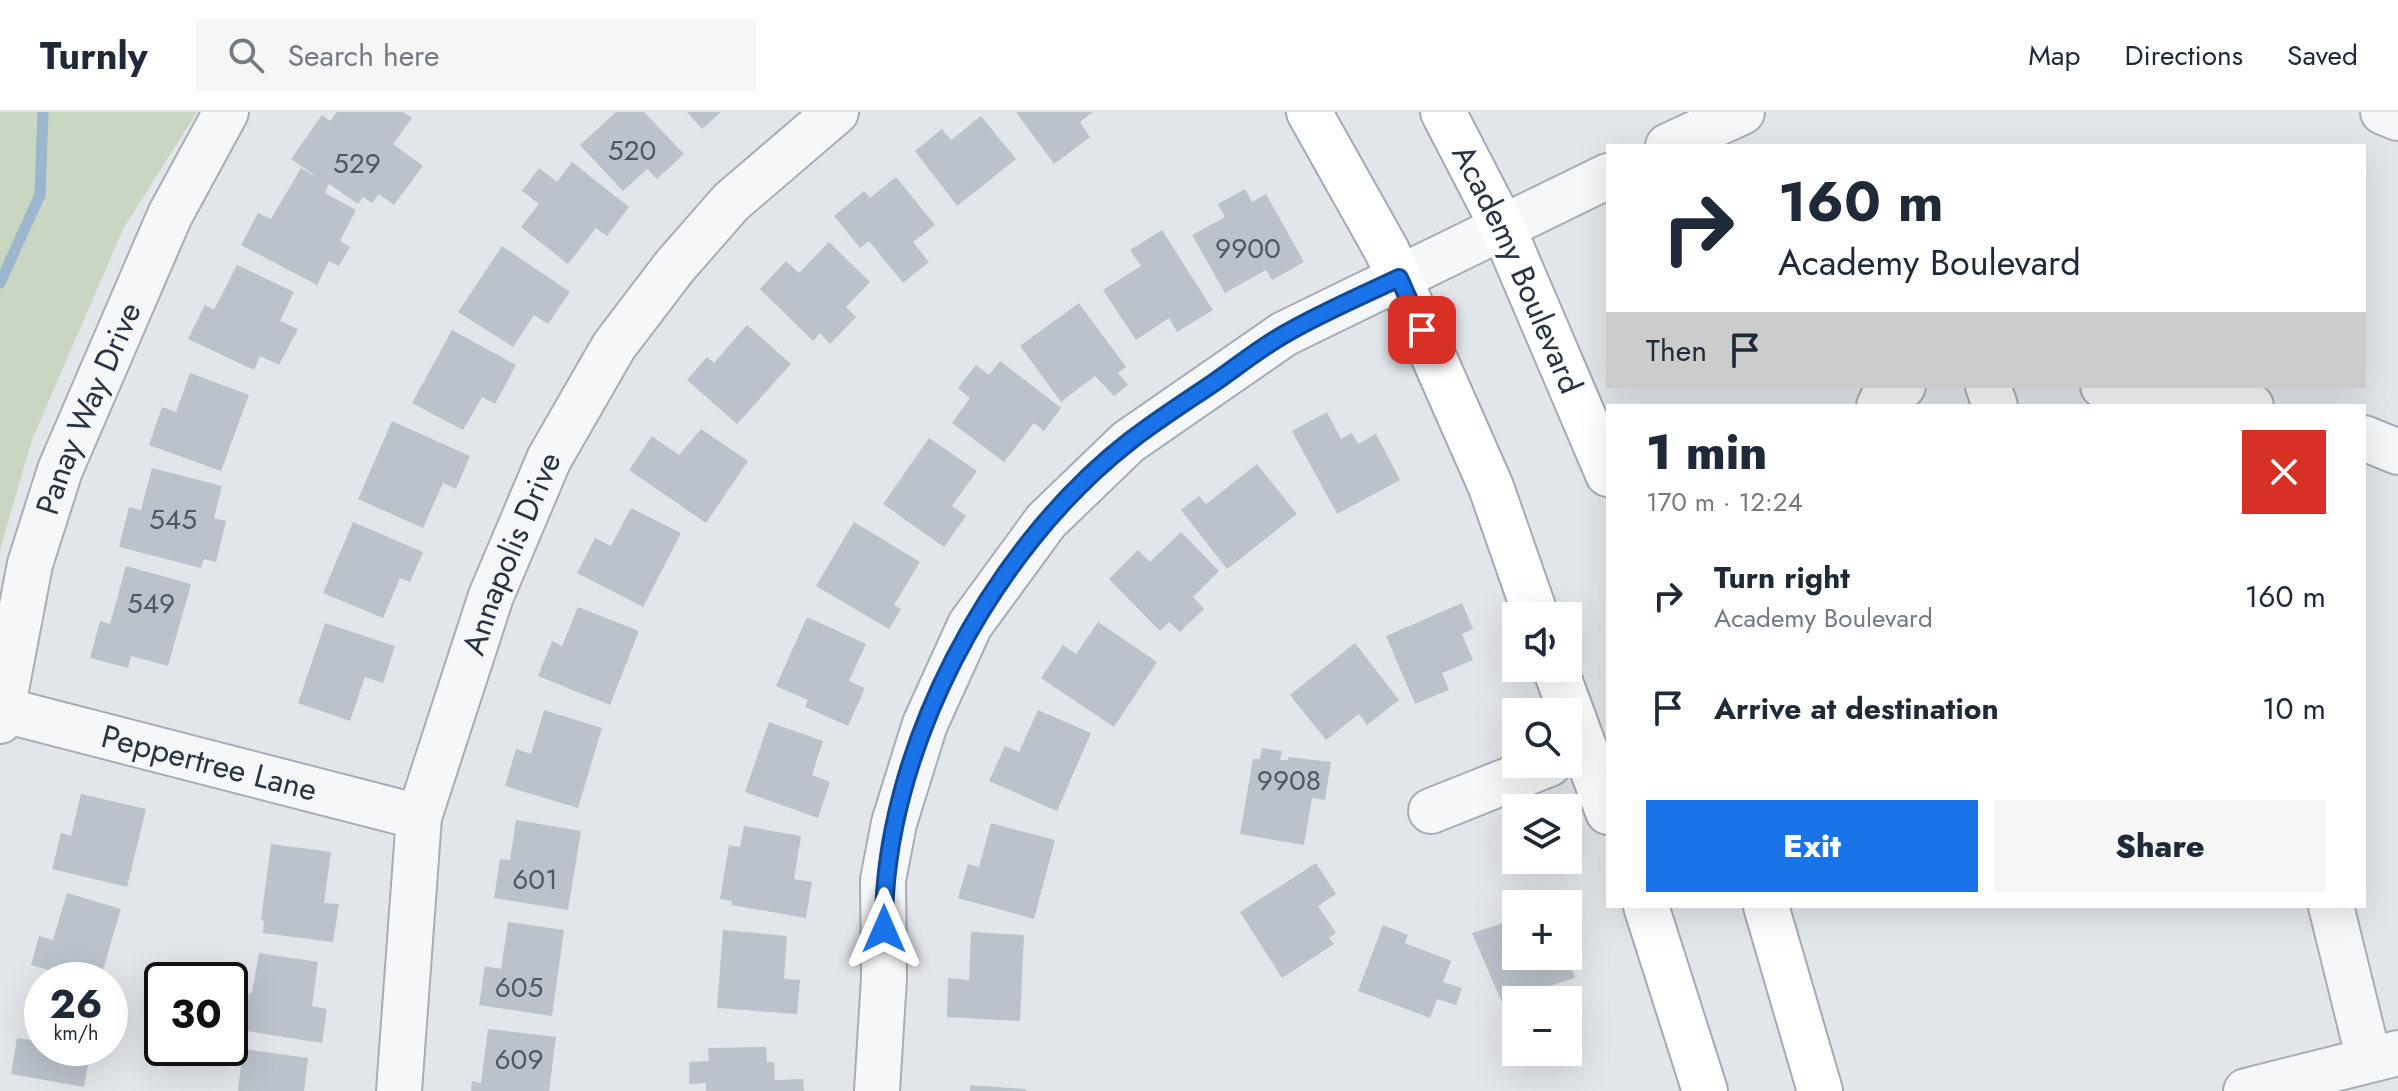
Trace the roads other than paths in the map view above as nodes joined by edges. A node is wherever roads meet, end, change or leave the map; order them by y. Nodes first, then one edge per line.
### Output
1 (226, 112) edge
2 (836, 112) edge
3 (1309, 112) edge
4 (1443, 112) edge
5 (1742, 112) edge
6 (2383, 112) edge
7 (2398, 118) edge
8 (1672, 144) edge
9 (1606, 177) edge
10 (1503, 228) junction
11 (1399, 278) junction
12 (1896, 388) edge
13 (2118, 388) edge
14 (1880, 404) edge
15 (2236, 404) edge
16 (2366, 439) edge
17 (2398, 452) edge
18 (1606, 469) edge
19 (1531, 602) edge
20 (1, 713) edge
21 (1582, 777) edge
22 (1514, 778) edge
23 (1606, 809) edge
24 (1431, 811) dead end
25 (419, 817) junction
26 (1647, 908) edge
27 (1767, 908) edge
28 (2332, 908) edge
29 (2384, 1056) edge
30 (399, 1091) edge
31 (877, 1091) edge
32 (1705, 1091) edge
33 (1820, 1091) edge
34 (2246, 1091) edge

1 - 20 street, Panay Way Drive
2 - 25 street, Annapolis Drive
3 - 11 main road
4 - 10 main road, Academy Boulevard
5 - 8 street
6 - 7 street
9 - 10 street
10 - 11 street
10 - 18 main road, Academy Boulevard
11 - 19 main road
11 - 31 street
12 - 14 street
13 - 15 street
16 - 17 street
20 - 25 street, Peppertree Lane
21 - 23 main road
22 - 24 street
25 - 30 street, Annapolis Drive
26 - 32 main road
27 - 33 main road
28 - 29 street
29 - 34 street

